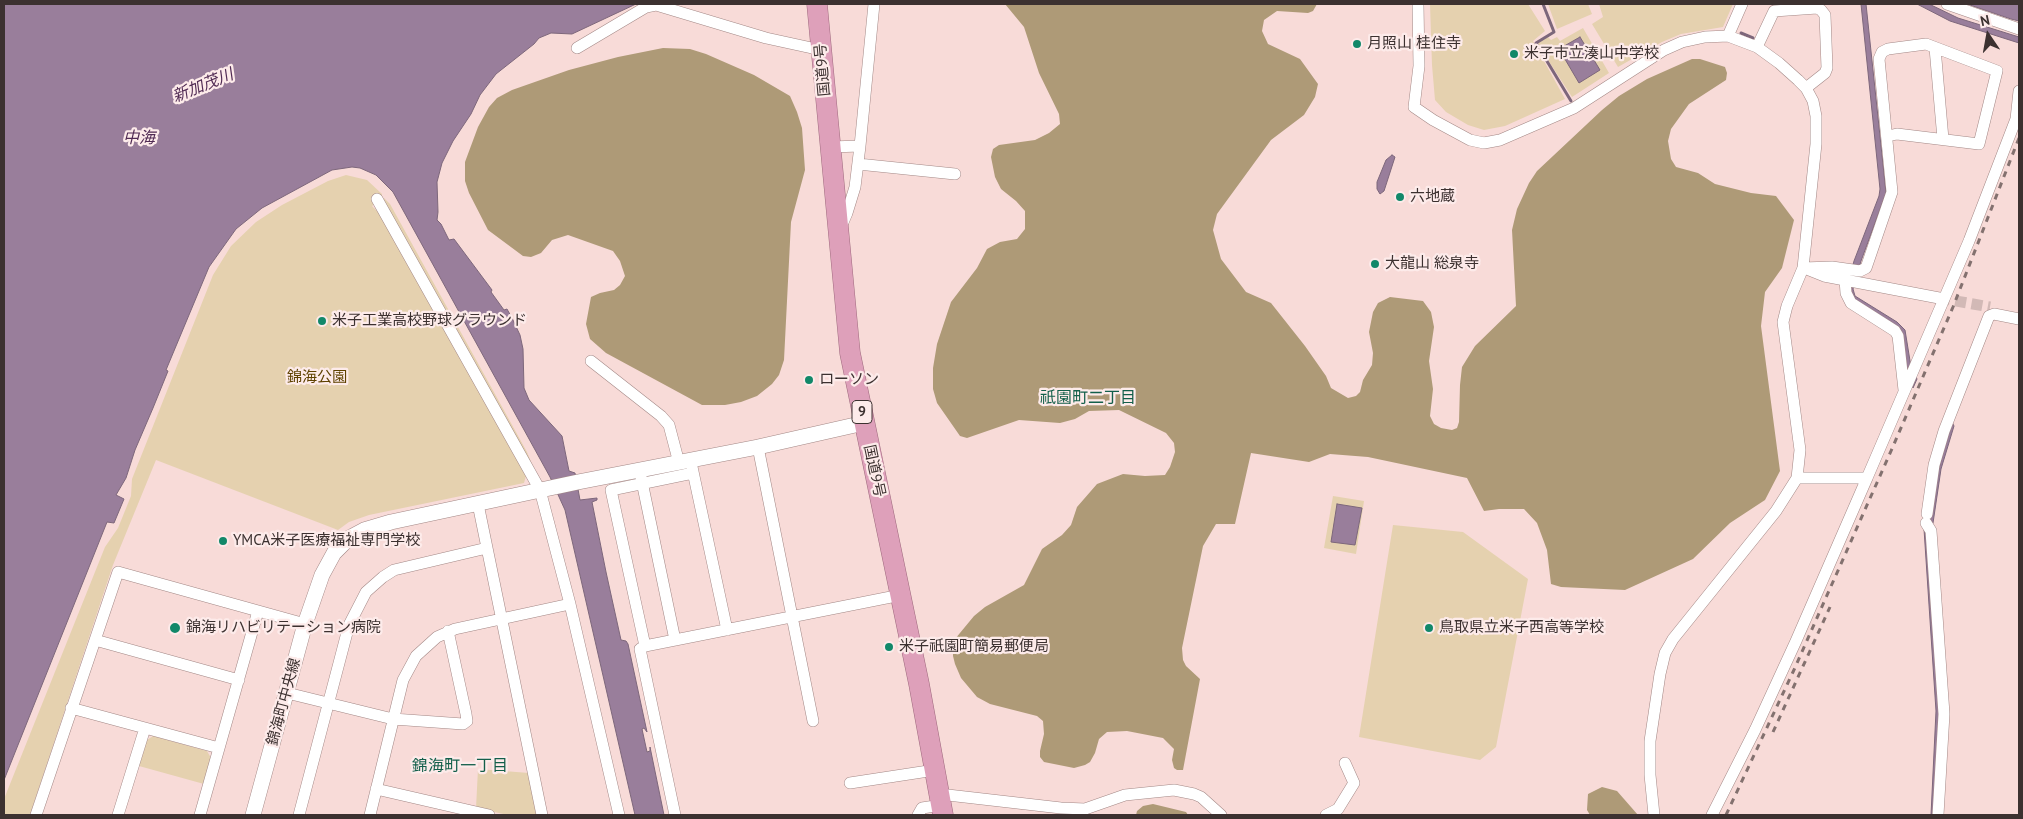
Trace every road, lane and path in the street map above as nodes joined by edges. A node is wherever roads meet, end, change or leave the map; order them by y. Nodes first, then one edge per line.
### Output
1 (817, 4) edge
2 (874, 4) edge
3 (1418, 4) edge
4 (1742, 4) edge
5 (1947, 4) edge
6 (2019, 29) edge
7 (1728, 36) junction
8 (1757, 46) junction
9 (577, 48) dead end
10 (1935, 48) junction
11 (821, 50) junction
12 (1806, 88) junction
13 (2019, 91) edge
14 (1888, 136) junction
15 (1943, 139) junction
16 (860, 146) junction
17 (830, 147) junction
18 (858, 164) junction
19 (955, 174) dead end
20 (376, 199) dead end
21 (839, 231) junction
22 (1803, 268) junction
23 (1847, 276) junction
24 (1860, 277) junction
25 (1939, 298) tunnel mouth
26 (1990, 307) tunnel mouth
27 (2019, 313) edge
28 (2019, 319) edge
29 (591, 361) dead end
30 (1904, 390) junction
31 (864, 423) junction
32 (758, 447) junction
33 (688, 465) junction
34 (641, 477) junction
35 (1797, 478) junction
36 (1867, 478) junction
37 (546, 489) junction
38 (478, 504) junction
39 (487, 548) junction
40 (901, 595) junction
41 (570, 604) junction
42 (258, 611) junction
43 (792, 617) junction
44 (502, 619) junction
45 (305, 624) junction
46 (727, 630) junction
47 (448, 631) junction
48 (95, 640) junction
49 (675, 640) junction
50 (645, 646) junction
51 (239, 680) junction
52 (287, 693) junction
53 (328, 704) junction
54 (71, 708) junction
55 (393, 719) junction
56 (812, 721) dead end
57 (145, 728) junction
58 (219, 748) junction
59 (1345, 763) dead end
60 (935, 770) junction
61 (850, 783) dead end
62 (376, 789) junction
63 (942, 804) edge
64 (1061, 812) edge
65 (36, 815) edge
66 (118, 815) edge
67 (200, 815) edge
68 (253, 815) edge
69 (299, 815) edge
70 (370, 815) edge
71 (489, 815) edge
72 (542, 815) edge
73 (619, 815) edge
74 (675, 815) edge
75 (918, 815) edge
76 (1221, 815) edge
77 (1326, 815) edge
78 (1654, 815) edge
79 (1712, 815) edge
80 (1938, 815) edge

1 - 11 highway, 国道9号 / 9
2 - 16 street
3 - 7 street
4 - 7 street
5 - 6 street
7 - 8 street
8 - 12 street
8 - 12 street
9 - 11 street
10 - 14 street
10 - 15 street
10 - 15 street
11 - 17 highway, 国道9号 / 9
12 - 22 street
13 - 30 street
14 - 15 street
14 - 24 street
16 - 17 street
16 - 18 street
17 - 21 highway, 国道9号 / 9
18 - 19 street
18 - 21 street
20 - 37 street
21 - 31 highway, 国道9号 / 9
22 - 23 street
22 - 35 street
23 - 24 street
23 - 30 street
24 - 25 street
26 - 27 street
28 - 80 street
29 - 33 street
30 - 36 street
31 - 32 street, 錦海町中央線
31 - 40 highway, 国道9号 / 9
32 - 33 street, 錦海町中央線
32 - 43 street
33 - 34 street, 錦海町中央線
33 - 46 street
34 - 37 street, 錦海町中央線
34 - 49 street
34 - 50 street
35 - 36 street
35 - 78 street
36 - 79 street
37 - 38 street, 錦海町中央線
37 - 41 street
38 - 39 street
38 - 45 street, 錦海町中央線
39 - 44 street
39 - 53 street
40 - 43 street
40 - 60 highway, 国道9号 / 9
41 - 44 street
41 - 73 street
42 - 45 street
42 - 48 street
42 - 51 street
43 - 46 street
43 - 56 street
44 - 47 street
44 - 72 street
45 - 52 street, 錦海町中央線
46 - 49 street
47 - 55 street
47 - 55 street
48 - 51 street
48 - 54 street
49 - 50 street
50 - 74 street
51 - 58 street
52 - 53 street
52 - 68 street, 錦海町中央線
53 - 55 street
53 - 69 street
54 - 57 street
54 - 65 street
55 - 62 street
57 - 58 street
57 - 66 street
58 - 67 street
59 - 77 street
60 - 61 street
60 - 63 highway, 国道9号 / 9
62 - 70 street
62 - 71 street
63 - 64 street
63 - 75 street
64 - 76 street

